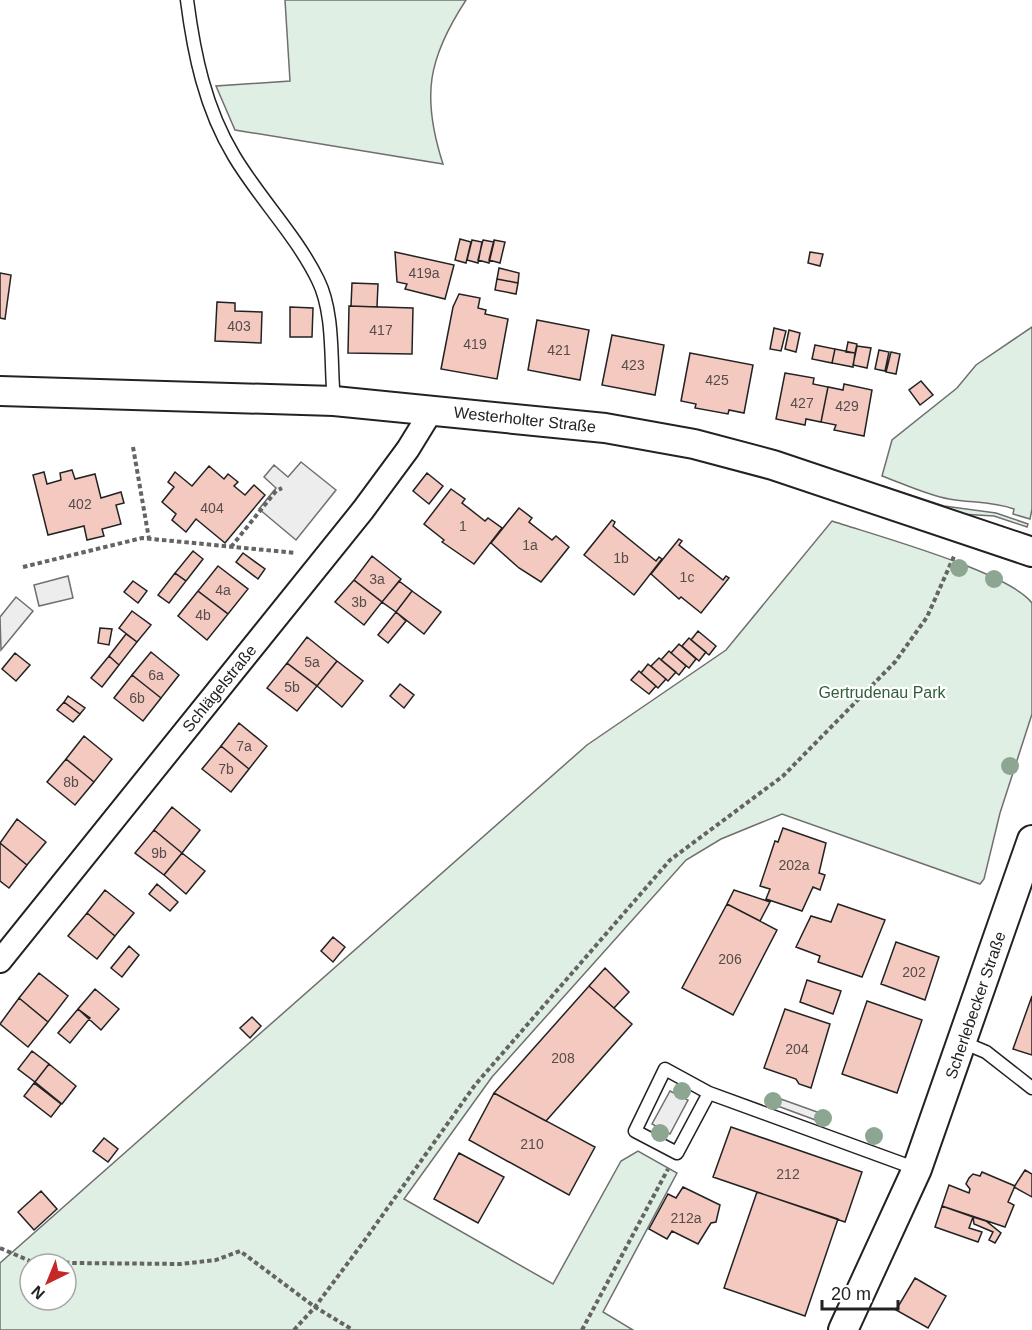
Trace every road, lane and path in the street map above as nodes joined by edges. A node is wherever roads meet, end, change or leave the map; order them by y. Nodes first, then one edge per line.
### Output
1 (187, 0) edge
2 (0, 391) edge
3 (334, 401) junction
4 (432, 410) junction
5 (133, 447) dead end
6 (282, 488) dead end
7 (149, 539) junction
8 (231, 547) junction
9 (1032, 552) edge
10 (296, 553) dead end
11 (955, 553) dead end
12 (23, 567) dead end
13 (1032, 840) edge
14 (0, 961) edge
15 (962, 1042) junction
16 (1032, 1088) edge
17 (709, 1093) junction
18 (677, 1153) junction
19 (917, 1169) junction
20 (0, 1248) edge
21 (315, 1307) junction
22 (294, 1330) edge
23 (353, 1330) edge
24 (582, 1330) edge
25 (843, 1330) edge

1 - 3 lane
2 - 3 street, Westerholter Straße
3 - 4 street, Westerholter Straße
4 - 9 street, Westerholter Straße
4 - 14 street, Schlägelstraße
5 - 7 path
6 - 8 path
7 - 8 path
7 - 12 path
8 - 10 path
11 - 21 path
13 - 15 street, Scherlebecker Straße
15 - 16 lane
15 - 19 street, Scherlebecker Straße
17 - 18 lane
17 - 18 lane
17 - 19 lane
18 - 24 path
19 - 25 street, Scherlebecker Straße
20 - 21 path
21 - 22 path
21 - 23 path

